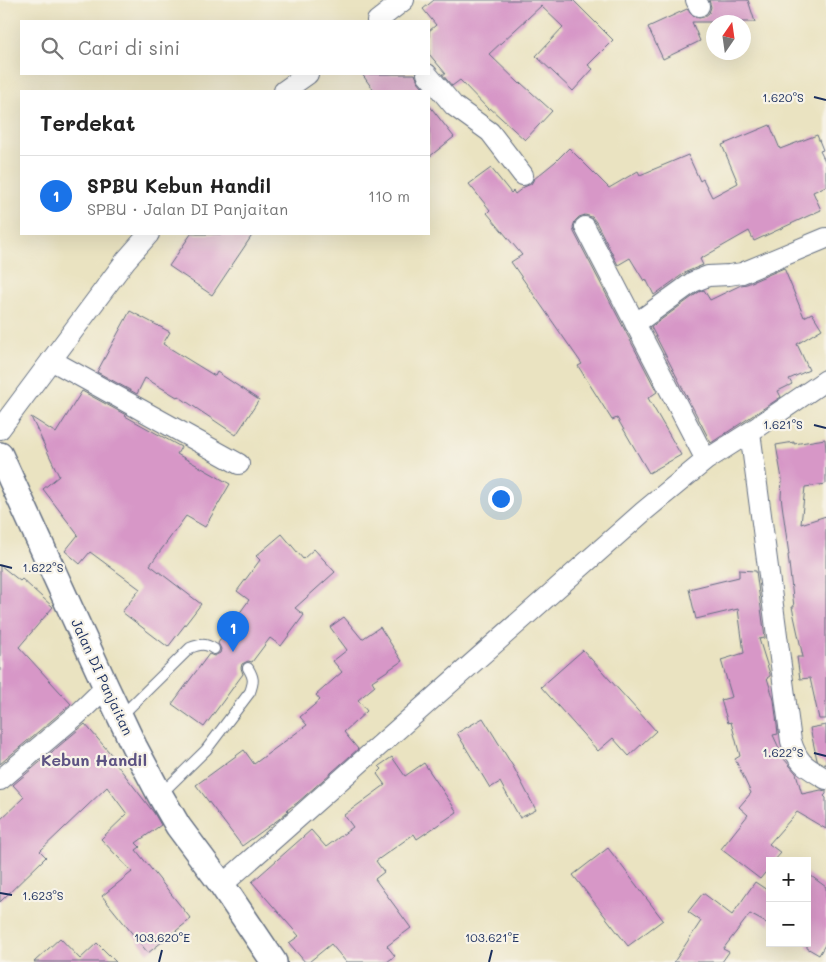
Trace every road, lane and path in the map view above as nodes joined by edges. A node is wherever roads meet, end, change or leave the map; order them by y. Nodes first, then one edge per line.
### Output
1 (404, 0) edge
2 (380, 20) edge
3 (307, 75) edge
4 (428, 75) edge
5 (285, 90) edge
6 (523, 175) dead end
7 (585, 227) dead end
8 (148, 235) edge
9 (826, 238) edge
10 (636, 324) junction
11 (52, 360) junction
12 (826, 380) edge
13 (0, 429) edge
14 (750, 432) junction
15 (0, 455) edge
16 (706, 460) junction
17 (239, 464) dead end
18 (214, 649) dead end
19 (248, 668) dead end
20 (106, 687) junction
21 (121, 717) junction
22 (826, 779) edge
23 (0, 780) edge
24 (160, 794) junction
25 (222, 885) junction
26 (274, 962) edge

1 - 2 street
3 - 5 street
4 - 6 street
7 - 10 street
8 - 11 street
9 - 10 street
10 - 16 street
11 - 13 street
11 - 17 street
12 - 14 street
14 - 16 street
14 - 22 street
15 - 20 street, Jalan DI Panjaitan
16 - 25 street
18 - 21 lane
19 - 24 lane
20 - 21 street, Jalan DI Panjaitan
20 - 23 street
21 - 24 street, Jalan DI Panjaitan
24 - 25 street, Jalan DI Panjaitan
25 - 26 street, Jalan DI Panjaitan

